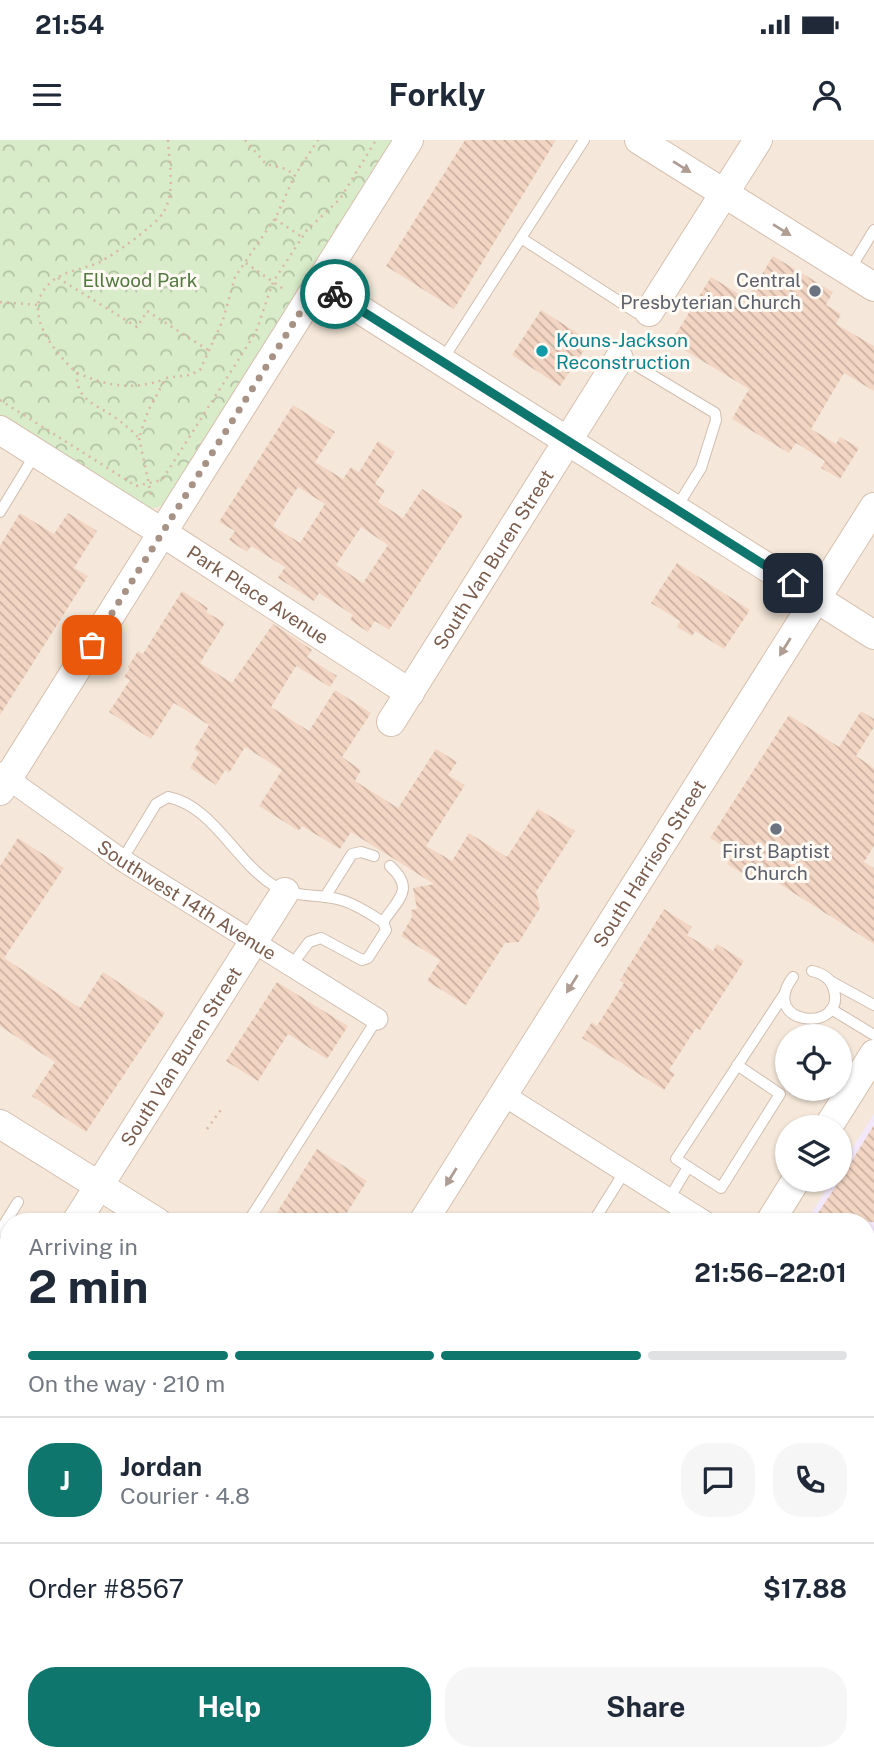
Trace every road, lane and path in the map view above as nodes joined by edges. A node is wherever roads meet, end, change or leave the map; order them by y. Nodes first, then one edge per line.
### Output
1 (168, 140) edge
2 (245, 140) edge
3 (309, 140) edge
4 (318, 140) edge
5 (376, 140) edge
6 (409, 140) edge
7 (584, 140) edge
8 (639, 140) edge
9 (758, 140) edge
10 (314, 146) junction
11 (295, 175) junction
12 (724, 194) junction
13 (275, 219) junction
14 (874, 230) edge
15 (302, 237) junction
16 (521, 238) junction
17 (245, 262) junction
18 (849, 271) junction
19 (58, 278) junction
20 (273, 282) junction
21 (318, 284) junction
22 (874, 287) edge
23 (292, 295) dead end
24 (0, 302) edge
25 (39, 305) junction
26 (649, 312) joint
27 (208, 350) junction
28 (618, 360) joint
29 (442, 361) junction
30 (77, 373) junction
31 (166, 378) junction
32 (0, 400) edge
33 (0, 430) edge
34 (139, 438) junction
35 (568, 442) junction
36 (36, 453) junction
37 (150, 483) junction
38 (153, 500) dead end
39 (874, 507) edge
40 (675, 510) junction
41 (0, 512) edge
42 (163, 533) junction
43 (816, 598) junction
44 (874, 635) edge
45 (410, 693) junction
46 (391, 722) dead end
47 (3, 780) edge
48 (374, 856) dead end
49 (122, 860) junction
50 (390, 866) dead end
51 (285, 891) junction
52 (325, 897) junction
53 (383, 922) junction
54 (252, 942) junction
55 (291, 966) junction
56 (812, 971) dead end
57 (793, 977) dead end
58 (829, 980) junction
59 (785, 993) junction
60 (874, 1005) edge
61 (831, 1009) junction
62 (377, 1019) joint
63 (874, 1035) edge
64 (874, 1054) edge
65 (737, 1065) junction
66 (502, 1094) junction
67 (223, 1107) dead end
68 (836, 1115) edge
69 (0, 1124) edge
70 (207, 1129) dead end
71 (688, 1167) junction
72 (625, 1171) junction
73 (99, 1185) junction
74 (789, 1192) edge
75 (670, 1199) junction
76 (18, 1202) dead end
77 (11, 1213) edge
78 (82, 1213) edge
79 (143, 1213) edge
80 (254, 1213) edge
81 (429, 1213) edge
82 (599, 1213) edge
83 (691, 1213) edge
84 (776, 1213) edge

1 - 19 path
2 - 11 path
3 - 10 path
4 - 10 path
5 - 15 path
6 - 21 street
7 - 16 lane
8 -> 12 street
9 - 12 street
10 - 11 path
11 - 13 path
12 -> 18 street
12 - 26 street
13 - 15 path
13 - 17 path
14 - 18 lane
15 - 20 path
16 - 26 lane
16 - 29 lane
17 - 20 path
17 - 27 path
18 - 22 street
19 - 25 path
19 - 27 path
20 - 23 path
20 - 37 path
21 - 29 street
21 - 42 street
24 - 25 path
25 - 30 path
27 - 31 path
28 - 35 street, South Van Buren Street
28 - 40 lane
29 - 35 street
30 - 31 path
30 - 34 path
31 - 34 path
32 - 37 path
33 - 36 street, Park Place Avenue
34 - 37 path
35 - 40 street
35 - 45 street, South Van Buren Street
36 - 41 lane
36 - 42 street, Park Place Avenue
37 - 38 path
39 - 43 street, South Harrison Street
40 - 43 street
42 - 45 street, Park Place Avenue
42 - 47 street
43 - 44 street
43 -> 66 street, South Harrison Street
45 - 46 street, South Van Buren Street
47 - 49 street, Southwest 14th Avenue
48 - 52 lane
49 - 51 lane
49 - 54 street, Southwest 14th Avenue
50 - 53 lane
51 - 52 lane
51 - 54 street, South Van Buren Street
52 - 53 lane
53 - 55 lane
54 - 55 street, Southwest 14th Avenue
54 - 73 street, South Van Buren Street
55 - 62 street, Southwest 14th Avenue
56 - 58 lane
57 - 59 lane
58 - 60 lane
58 - 61 lane
59 - 61 lane
59 - 65 lane
61 - 63 lane
62 - 80 lane
64 - 68 street
65 - 71 lane
65 - 71 lane
66 - 72 street
66 -> 81 street, South Harrison Street
67 - 70 path
69 - 73 street
71 - 75 lane
72 - 75 street
72 - 82 lane
73 - 78 street, South Van Buren Street
73 - 79 street
74 - 84 street
75 - 83 street
76 - 77 lane

